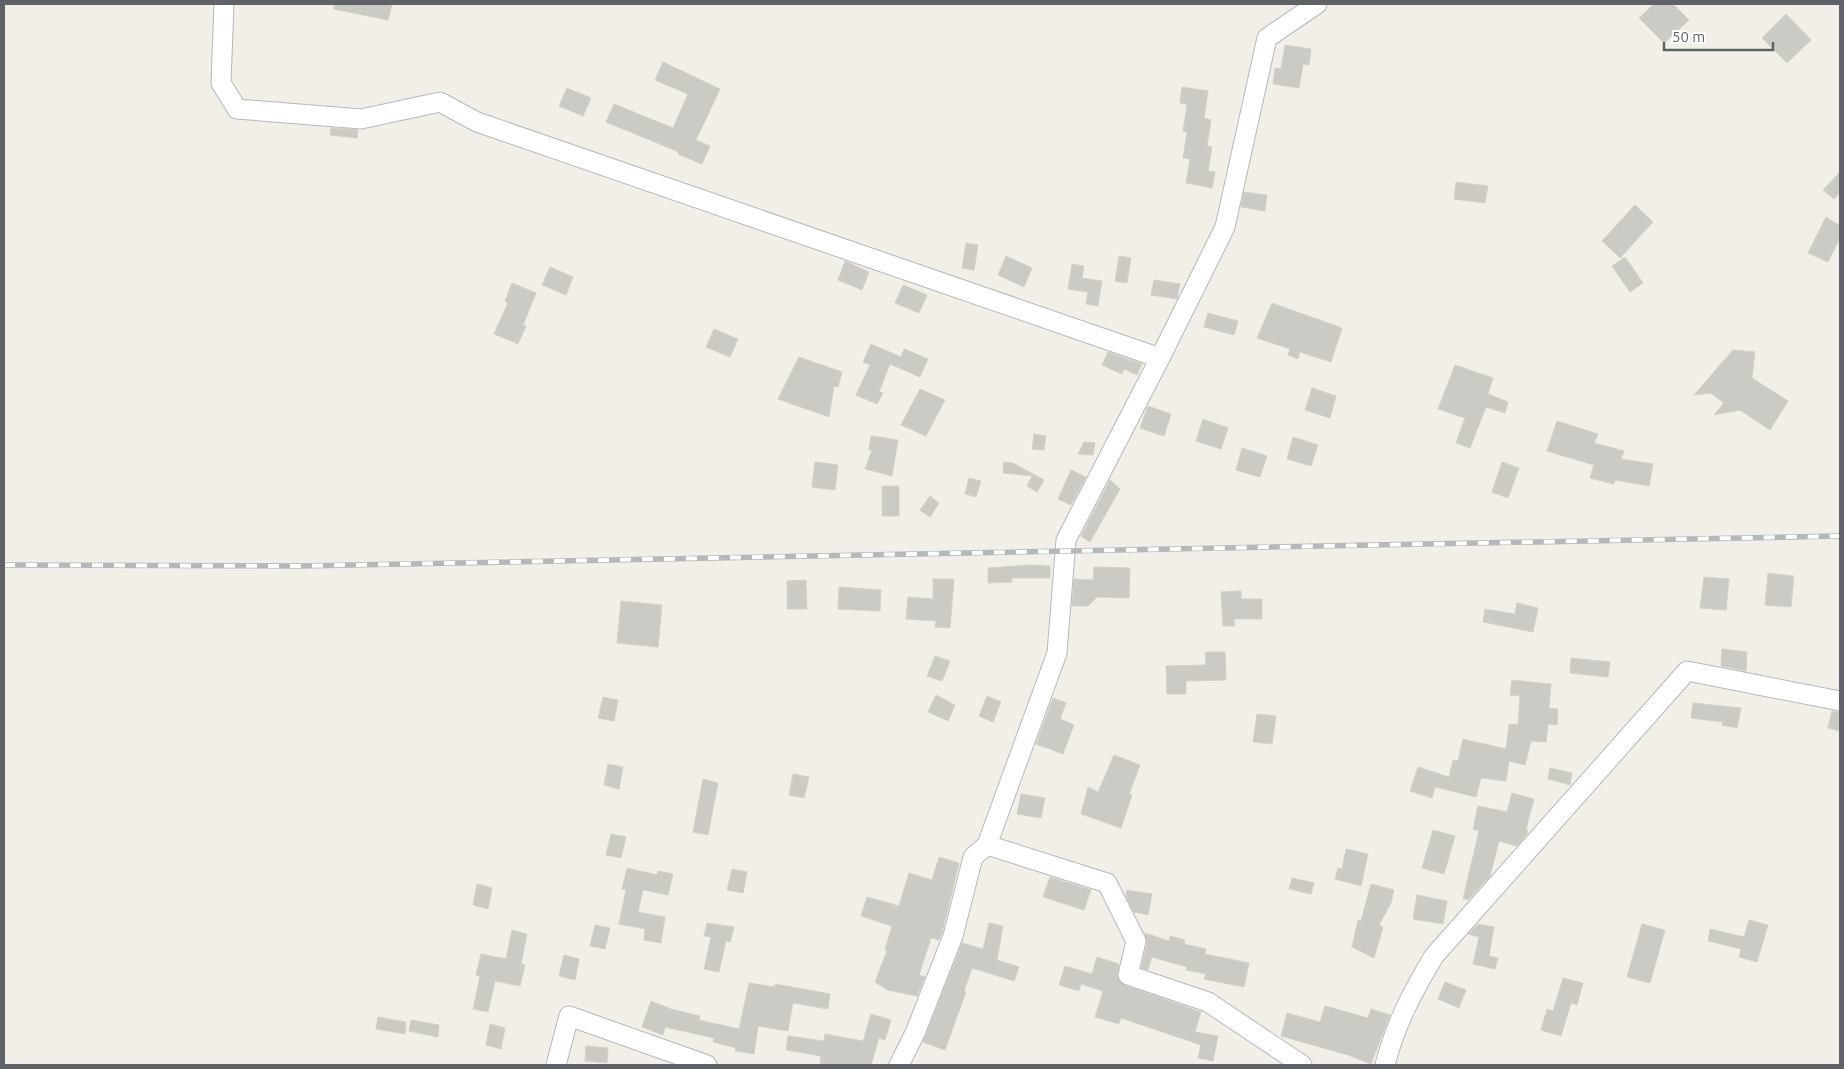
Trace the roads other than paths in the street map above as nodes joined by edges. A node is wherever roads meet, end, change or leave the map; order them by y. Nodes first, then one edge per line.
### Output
1 (224, 4) edge
2 (1317, 4) edge
3 (1160, 358) junction
4 (1840, 701) edge
5 (987, 845) junction
6 (556, 1065) edge
7 (707, 1065) edge
8 (899, 1065) edge
9 (1302, 1065) edge
10 (1385, 1065) edge

1 - 3 street
2 - 3 street
3 - 5 street
4 - 10 street
5 - 8 street
5 - 9 street
6 - 7 street

